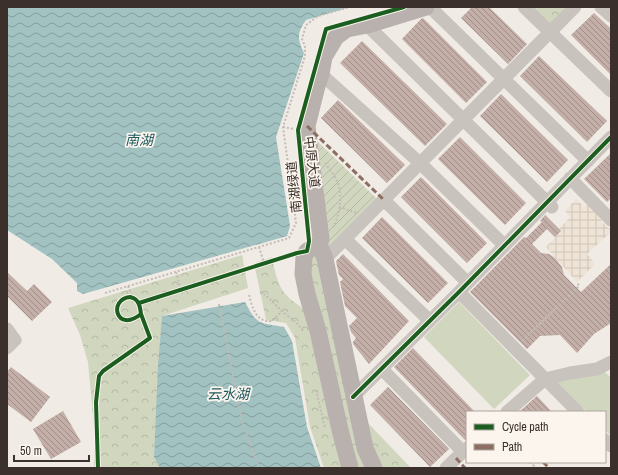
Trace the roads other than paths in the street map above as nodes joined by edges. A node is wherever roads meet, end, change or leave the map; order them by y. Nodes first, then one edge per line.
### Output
1 (426, 7) edge
2 (430, 7) edge
3 (524, 7) edge
4 (575, 7) edge
5 (601, 7) edge
6 (611, 16) edge
7 (367, 24) junction
8 (550, 32) junction
9 (321, 74) junction
10 (503, 79) junction
11 (611, 91) edge
12 (463, 120) junction
13 (611, 137) edge
14 (588, 161) junction
15 (420, 163) junction
16 (570, 178) junction
17 (384, 200) junction
18 (549, 204) junction
19 (611, 220) edge
20 (346, 239) junction
21 (504, 245) junction
22 (322, 247) junction
23 (464, 288) junction
24 (430, 321) junction
25 (7, 329) edge
26 (7, 348) edge
27 (611, 362) edge
28 (382, 369) junction
29 (545, 378) junction
30 (353, 397) junction
31 (508, 411) edge
32 (577, 411) edge
33 (465, 450) edge
34 (350, 468) edge
35 (374, 468) edge
36 (446, 468) edge

1 - 7 main road, 中原大道
2 - 10 street
3 - 8 street
4 - 8 street
5 - 6 street
7 - 9 main road, 中原大道
7 - 12 street
8 - 10 street
8 - 11 street
9 - 15 street
9 - 22 main road, 中原大道
10 - 12 street
10 - 14 street
12 - 15 street
12 - 18 street
13 - 14 street
14 - 16 street
15 - 17 street
15 - 21 street
16 - 18 street
16 - 19 street
17 - 20 street
17 - 23 street
18 - 21 street
20 - 22 street
20 - 24 street
21 - 23 street
22 - 30 main road, 中原大道
22 - 34 main road
23 - 24 street
23 - 29 street
24 - 28 street
25 - 26 street
27 - 29 street
28 - 30 street
28 - 33 street
29 - 31 street
29 - 32 street
30 - 35 main road, 中原大道
33 - 36 street

